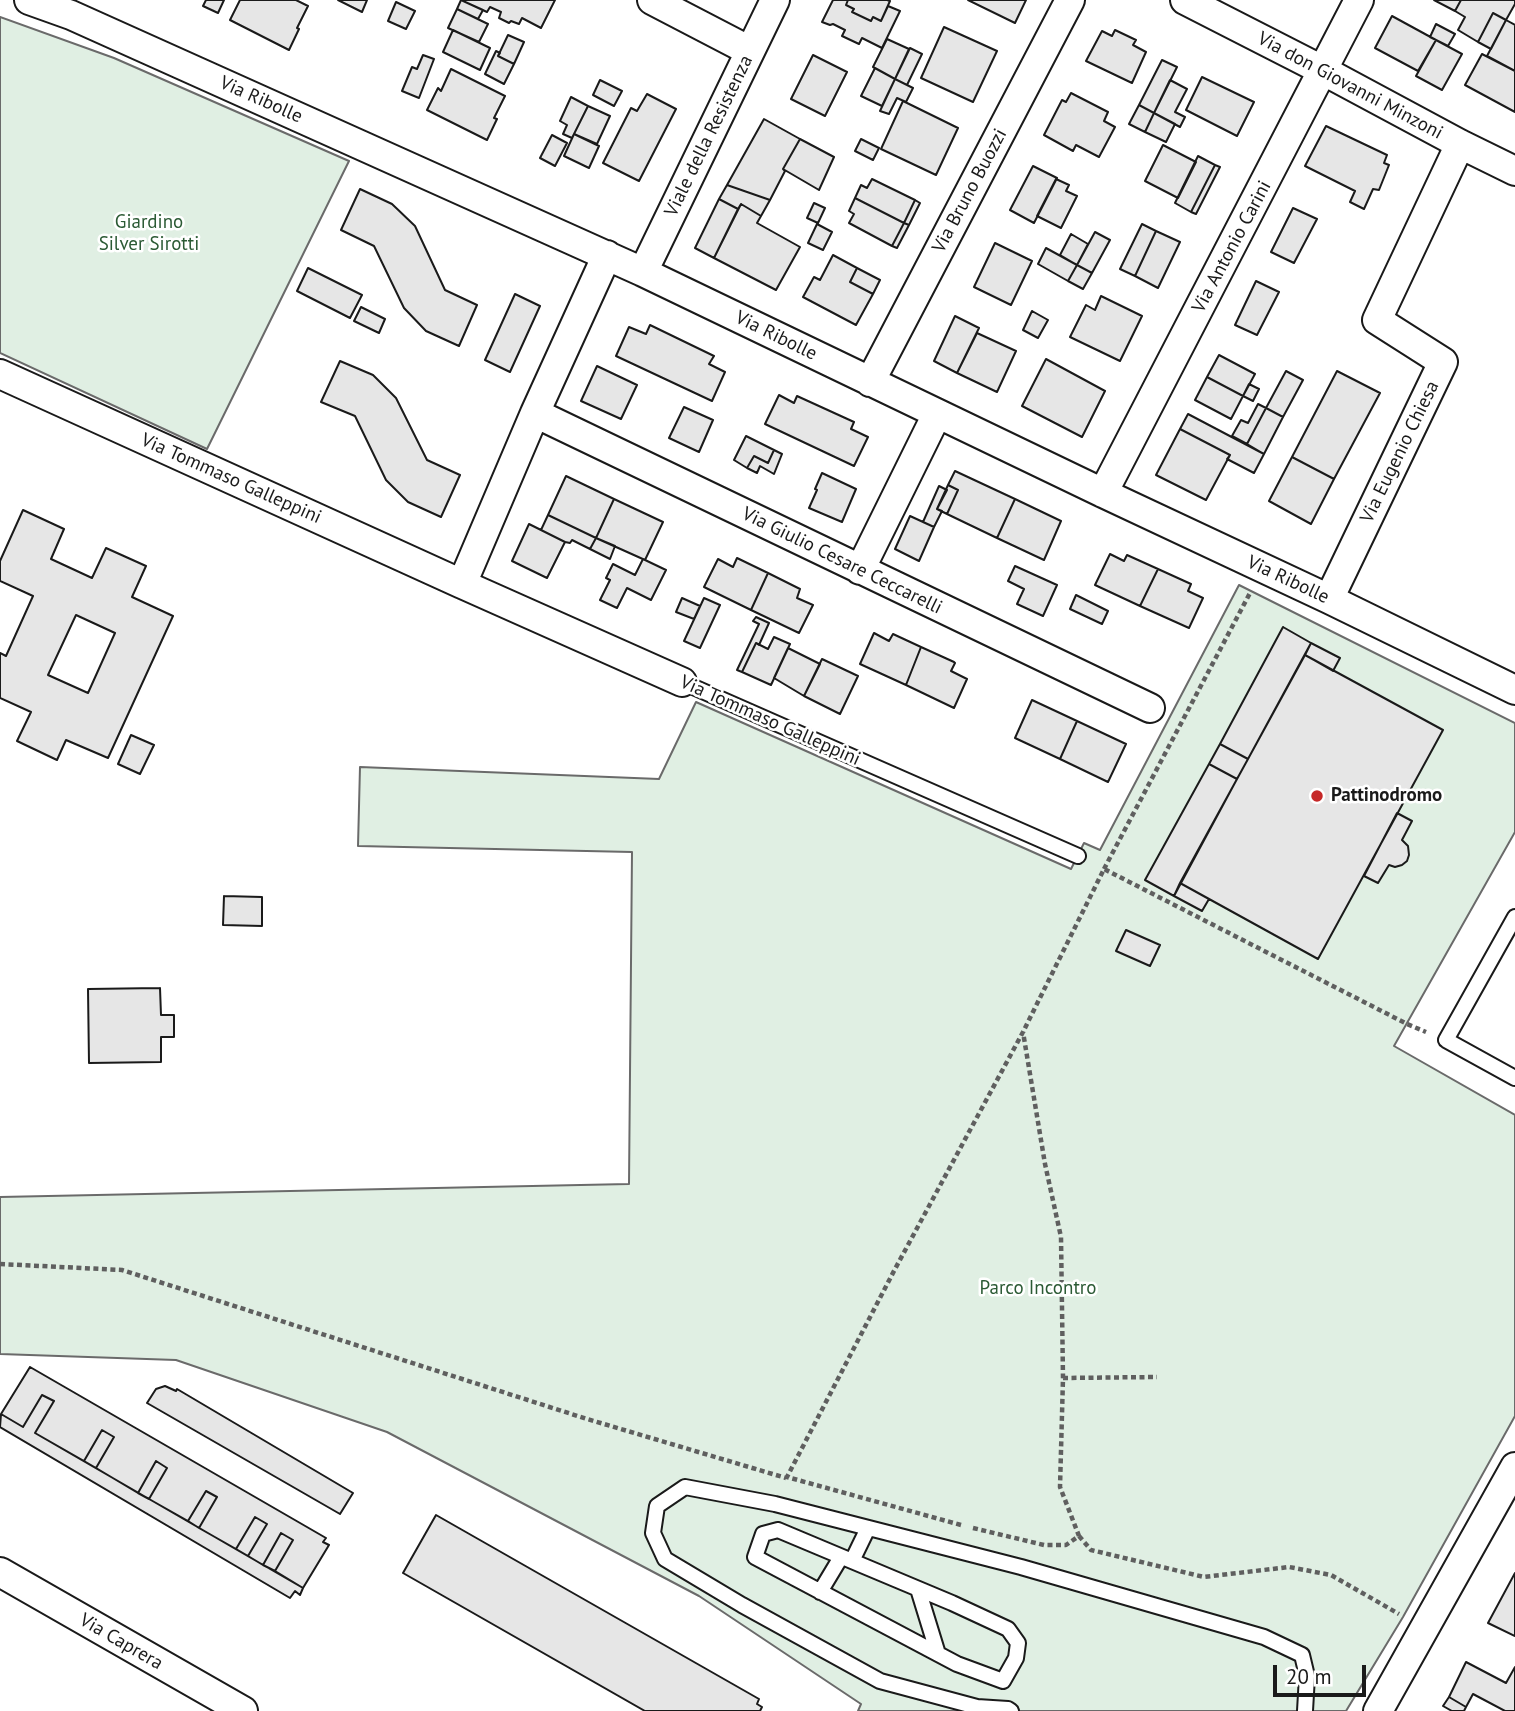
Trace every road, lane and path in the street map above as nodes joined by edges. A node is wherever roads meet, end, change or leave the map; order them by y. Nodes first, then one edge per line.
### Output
1 (29, 0) edge
2 (652, 0) edge
3 (775, 0) edge
4 (1070, 0) edge
5 (1185, 0) edge
6 (1359, 0) edge
7 (750, 51) junction
8 (1324, 71) junction
9 (1460, 144) junction
10 (1515, 171) edge
11 (607, 256) junction
12 (643, 272) junction
13 (0, 374) edge
14 (870, 382) junction
15 (536, 412) junction
16 (937, 414) junction
17 (1103, 494) junction
18 (1263, 569) junction
19 (860, 570) junction
20 (462, 584) junction
21 (1329, 599) junction
22 (682, 682) joint
23 (1515, 691) edge
24 (1150, 708) dead end
25 (1078, 856) joint
26 (1104, 869) junction
27 (1515, 917) edge
28 (1023, 1032) junction
29 (1446, 1041) junction
30 (1515, 1078) edge
31 (0, 1264) edge
32 (1157, 1377) dead end
33 (1063, 1378) junction
34 (1515, 1467) edge
35 (787, 1476) junction
36 (775, 1504) junction
37 (868, 1528) junction
38 (1079, 1536) junction
39 (846, 1559) junction
40 (0, 1572) edge
41 (918, 1589) junction
42 (820, 1592) junction
43 (1424, 1629) junction
44 (938, 1654) junction
45 (243, 1711) edge
46 (1011, 1711) edge
47 (1305, 1711) edge
48 (1378, 1711) edge

1 - 11 street, Via Ribolle
2 - 7 street
3 - 7 street, Viale della Resistenza
4 - 14 street, Via Bruno Buozzi
5 - 8 street, Via don Giovanni Minzoni
6 - 8 street, Via Antonio Carini
7 - 12 street, Viale della Resistenza
8 - 9 street, Via don Giovanni Minzoni
8 - 17 street, Via Antonio Carini
9 - 10 street, Via don Giovanni Minzoni
9 - 21 street, Via Eugenio Chiesa
11 - 12 street, Via Ribolle
11 - 15 street
12 - 14 street, Via Ribolle
13 - 20 street, Via Tommaso Galleppini
14 - 16 street, Via Ribolle
15 - 19 street, Via Giulio Cesare Ceccarelli
15 - 20 street
16 - 17 street, Via Ribolle
16 - 19 street
17 - 18 street, Via Ribolle
18 - 21 street, Via Ribolle
18 - 26 path
19 - 24 street, Via Giulio Cesare Ceccarelli
20 - 22 street, Via Tommaso Galleppini
21 - 23 street, Via Ribolle
22 - 25 lane, Via Tommaso Galleppini
25 - 26 path
26 - 28 path
26 - 29 path
27 - 29 lane
28 - 33 path
28 - 35 path
29 - 30 lane
31 - 35 path
32 - 33 path
33 - 38 path
34 - 43 street
35 - 36 path
35 - 38 path
36 - 37 lane
36 - 46 lane
37 - 39 lane
37 - 47 lane
38 - 43 path
39 - 41 lane
39 - 42 lane
39 - 42 lane
40 - 45 street, Via Caprera
41 - 44 lane
41 - 44 lane
42 - 44 lane
43 - 48 street

